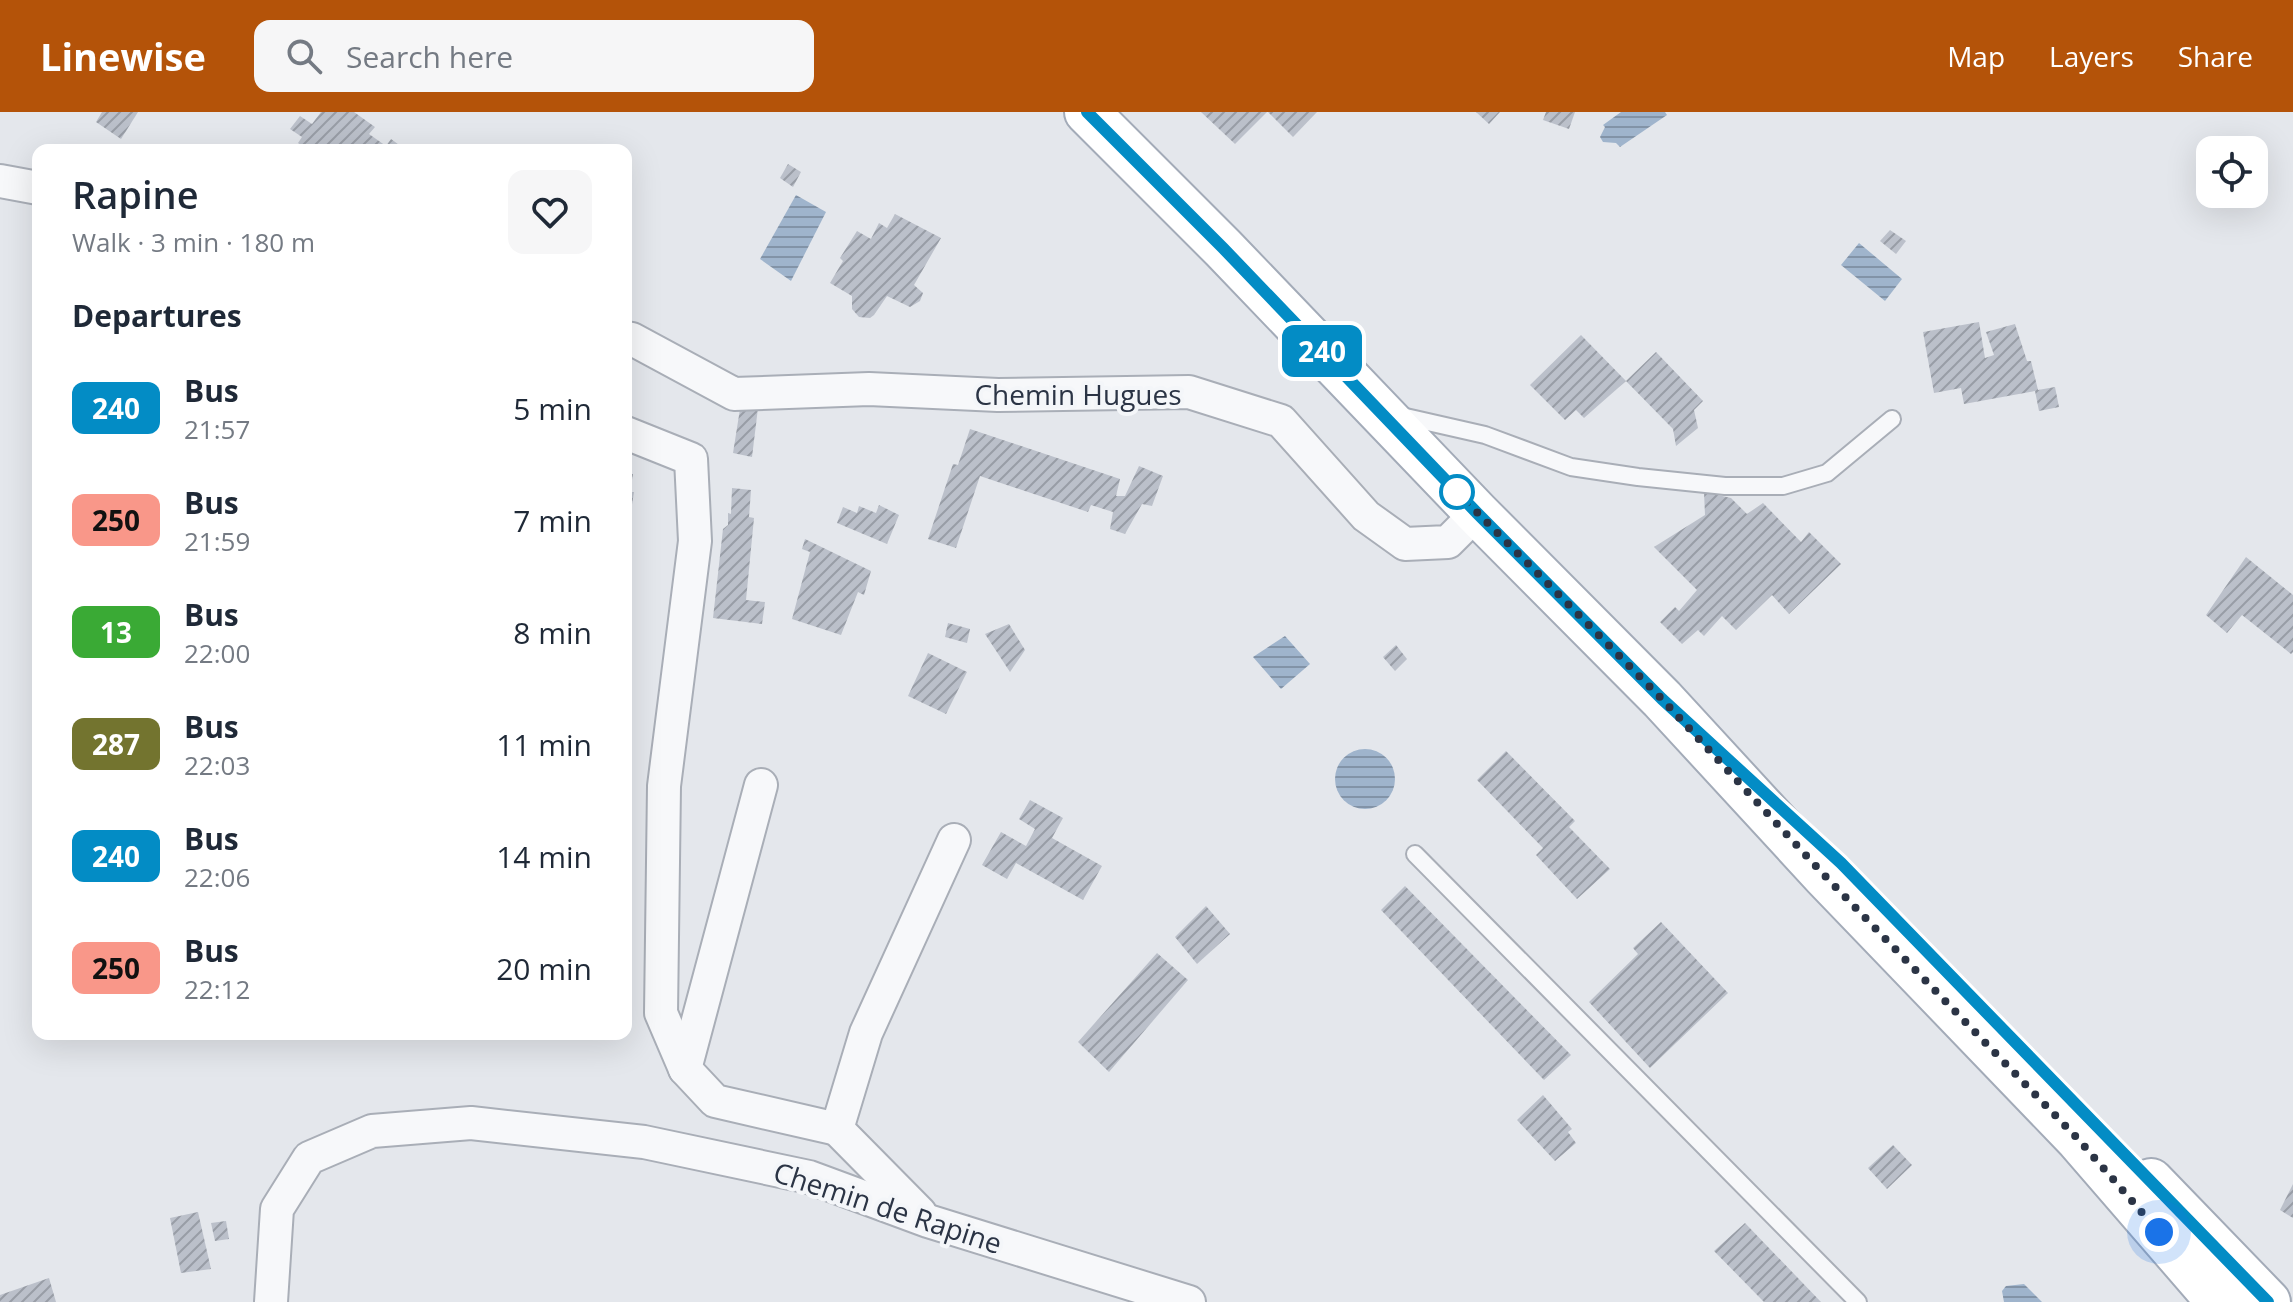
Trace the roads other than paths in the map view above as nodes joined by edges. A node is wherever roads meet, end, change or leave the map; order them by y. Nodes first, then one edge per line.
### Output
1 (1087, 112) edge
2 (0, 181) edge
3 (32, 187) edge
4 (632, 339) edge
5 (1380, 411) junction
6 (1892, 419) dead end
7 (632, 435) edge
8 (1477, 513) junction
9 (1662, 699) junction
10 (761, 785) dead end
11 (954, 840) dead end
12 (1415, 854) dead end
13 (685, 1069) junction
14 (837, 1129) junction
15 (928, 1221) junction
16 (271, 1302) edge
17 (1189, 1302) edge
18 (1858, 1302) edge
19 (2219, 1302) edge
20 (2268, 1302) edge

1 - 5 main road
2 - 3 street
4 - 8 street, Chemin Hugues
5 - 6 lane
5 - 8 main road
7 - 13 street
8 - 9 main road
9 - 19 main road
9 - 20 main road
10 - 13 street
11 - 14 street
12 - 18 lane
13 - 14 street
14 - 15 street
15 - 16 street, Chemin de Rapine
15 - 17 street, Chemin de Rapine

